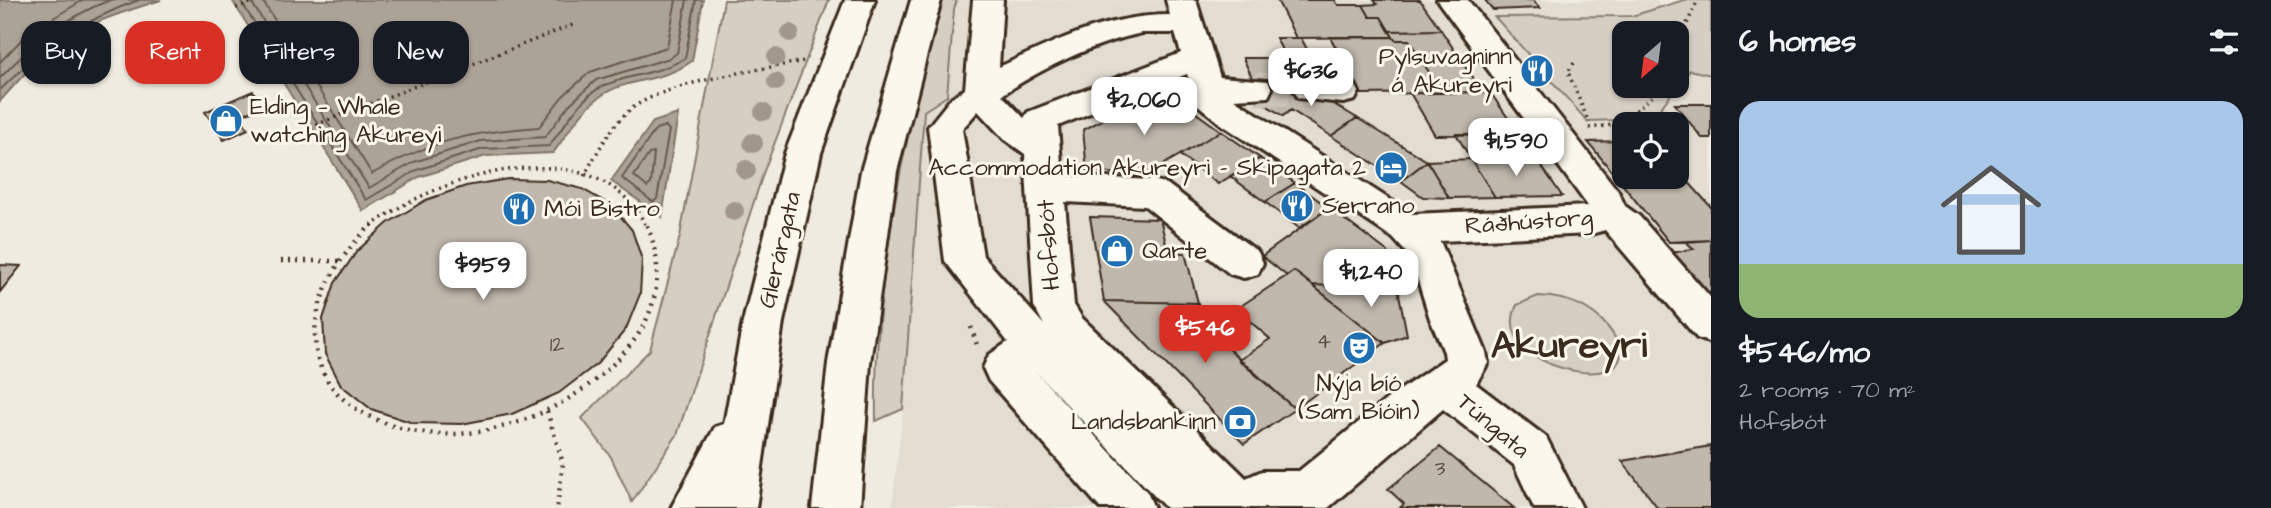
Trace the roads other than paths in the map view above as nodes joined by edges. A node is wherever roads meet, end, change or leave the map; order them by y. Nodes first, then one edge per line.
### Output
1 (860, 0) edge
2 (926, 0) edge
3 (988, 0) edge
4 (1452, 0) edge
5 (1194, 42) edge
6 (1256, 89) tunnel mouth
7 (1310, 90) tunnel mouth
8 (1343, 92) dead end
9 (981, 94) junction
10 (1042, 149) junction
11 (1045, 188) junction
12 (1609, 214) junction
13 (1406, 228) junction
14 (1244, 263) dead end
15 (1711, 326) edge
16 (1036, 345) junction
17 (1102, 367) junction
18 (1455, 373) junction
19 (749, 404) junction
20 (1306, 500) edge
21 (695, 508) edge
22 (732, 508) edge
23 (836, 508) edge
24 (1130, 508) edge
25 (1198, 508) edge
26 (1243, 508) edge
27 (1558, 508) edge

1 - 19 main road, Glerárgata
2 - 23 main road
3 - 9 main road
4 - 12 main road
5 - 6 main road
5 - 9 main road
5 - 10 main road, Hofsbót
5 - 13 main road
7 - 8 main road
9 - 10 main road
9 - 16 main road
10 - 11 main road, Hofsbót
11 - 14 main road
11 - 17 main road, Hofsbót
12 - 13 main road, Ráðhústorg
12 - 15 main road
13 - 18 main road
16 - 17 main road
16 - 24 main road
16 - 25 main road
17 - 26 main road, Hofsbót
18 - 20 main road
18 - 27 main road, Túngata
19 - 21 main road
19 - 22 main road, Glerárgata
20 - 26 main road

